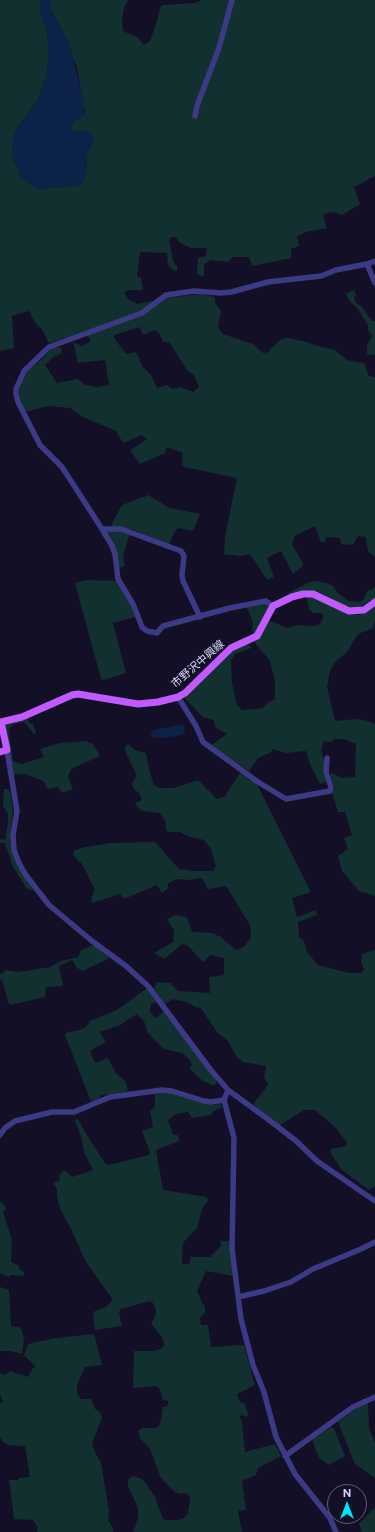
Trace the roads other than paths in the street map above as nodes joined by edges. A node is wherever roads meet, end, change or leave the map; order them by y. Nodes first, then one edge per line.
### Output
1 (232, 0) edge
2 (195, 116) dead end
3 (375, 261) edge
4 (367, 264) junction
5 (375, 283) edge
6 (102, 529) junction
7 (375, 602) edge
8 (273, 606) junction
9 (200, 617) junction
10 (178, 697) junction
11 (0, 720) edge
12 (4, 751) edge
13 (327, 758) dead end
14 (228, 1090) junction
15 (224, 1100) junction
16 (0, 1135) edge
17 (375, 1201) edge
18 (375, 1242) edge
19 (238, 1297) junction
20 (375, 1397) edge
21 (285, 1456) junction
22 (336, 1532) edge

1 - 2 street
3 - 4 street
4 - 5 street
4 - 6 street
6 - 9 street
6 - 9 street
7 - 8 main road
8 - 9 street
8 - 10 main road, 市野沢中興線
10 - 11 main road, 市野沢中興線
10 - 13 street
11 - 12 main road, 市野沢中興線
12 - 14 street
14 - 15 street
14 - 17 street
15 - 16 street
15 - 19 street
18 - 19 street
19 - 21 street
20 - 21 street
21 - 22 street

